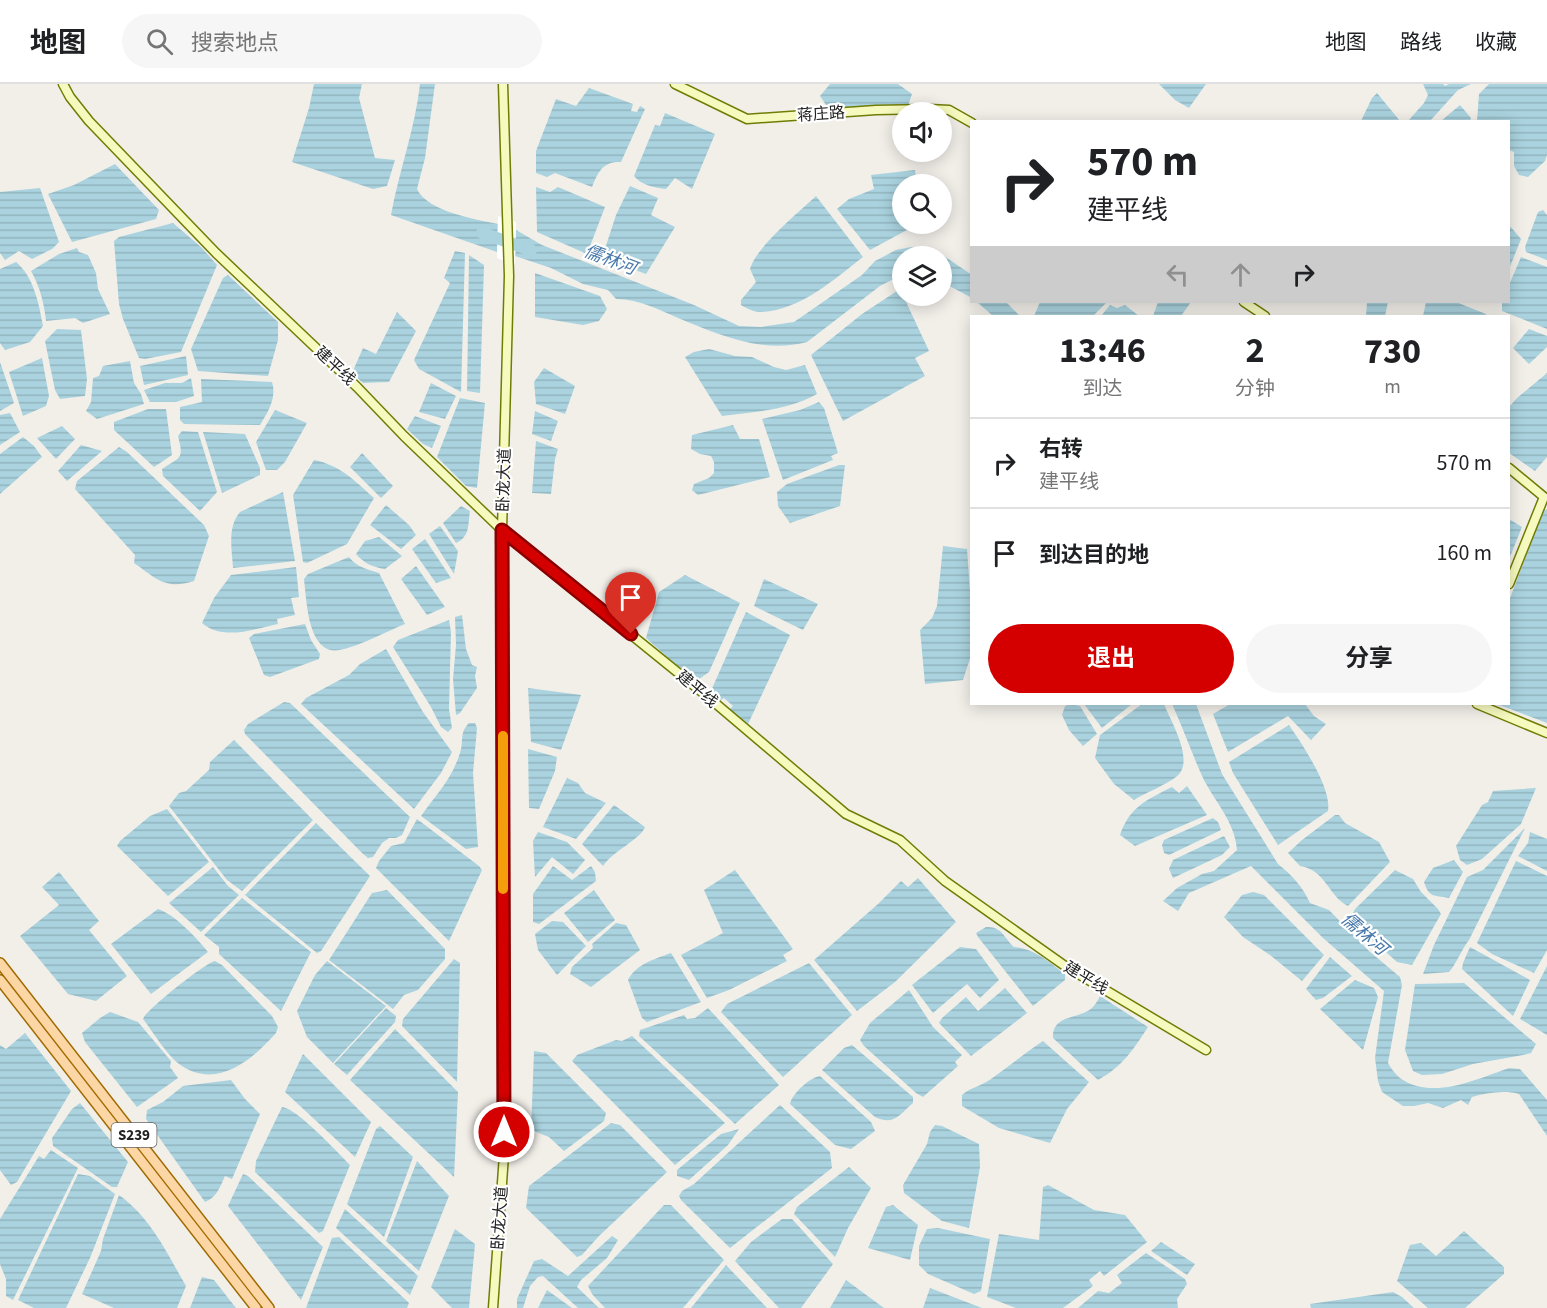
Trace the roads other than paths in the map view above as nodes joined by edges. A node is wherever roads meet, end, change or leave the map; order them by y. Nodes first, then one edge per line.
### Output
1 (63, 84) edge
2 (503, 84) edge
3 (675, 84) edge
4 (970, 122) edge
5 (1246, 303) edge
6 (1264, 315) edge
7 (1510, 469) edge
8 (1546, 493) edge
9 (502, 530) junction
10 (1510, 582) edge
11 (1479, 705) edge
12 (1547, 733) edge
13 (0, 963) edge
14 (0, 980) edge
15 (1206, 1050) dead end
16 (256, 1308) edge
17 (269, 1308) edge
18 (493, 1308) edge

1 - 9 street, 建平线
2 - 9 street, 卧龙大道
3 - 4 street, 蒋庄路
5 - 6 street
7 - 8 street
8 - 10 street
9 - 15 street, 建平线
9 - 18 street, 卧龙大道
11 - 12 street
13 - 17 main road, S239
14 - 16 main road, S239

